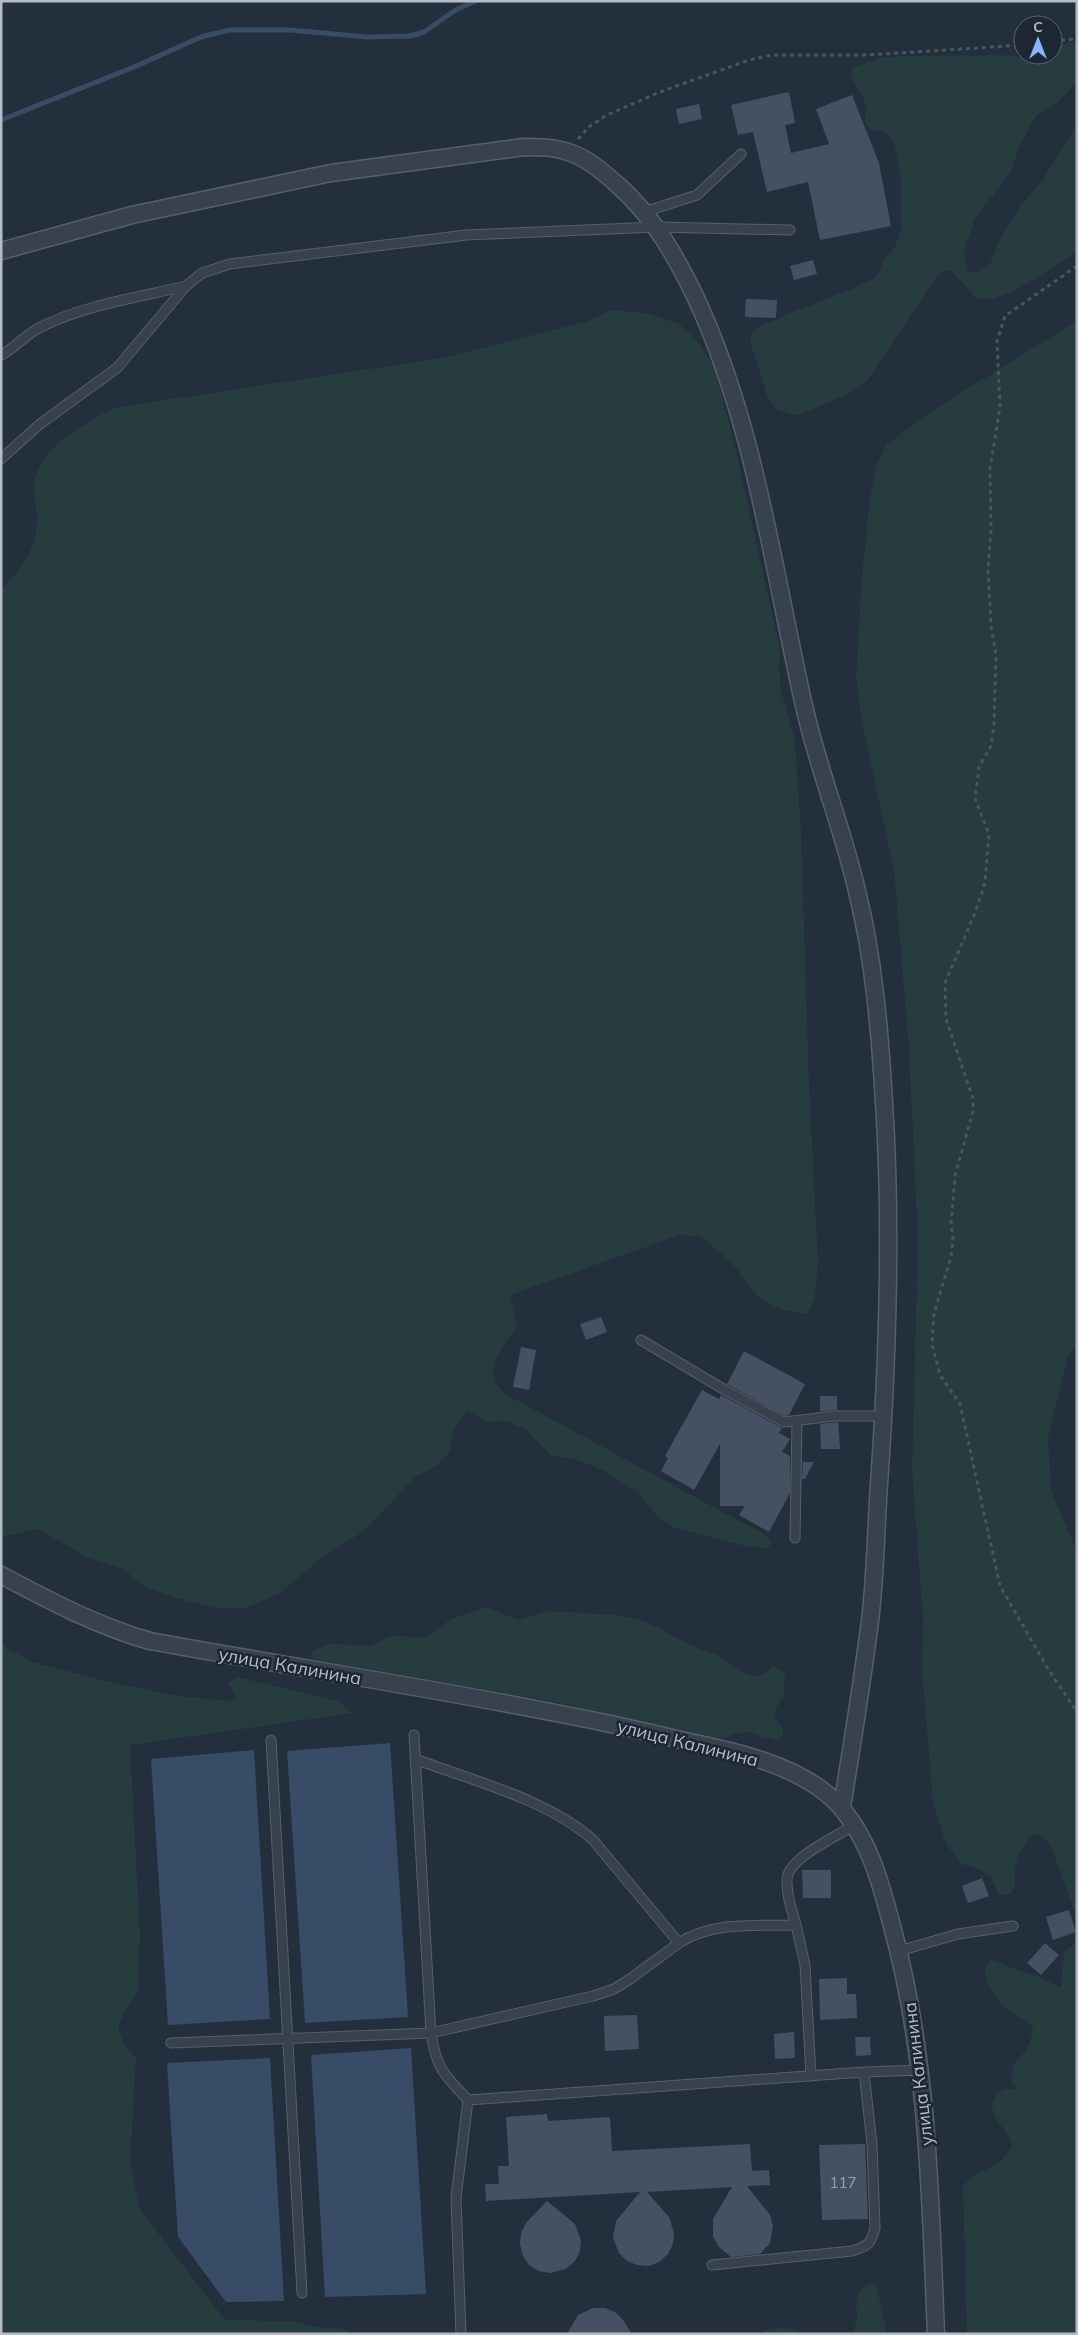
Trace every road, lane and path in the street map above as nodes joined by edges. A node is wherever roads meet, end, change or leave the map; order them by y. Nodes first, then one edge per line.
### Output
1 (1077, 39) edge
2 (1063, 41) edge
3 (1013, 46) edge
4 (571, 152) junction
5 (741, 154) dead end
6 (644, 212) junction
7 (657, 227) junction
8 (790, 230) dead end
9 (1, 251) edge
10 (1077, 266) edge
11 (186, 286) junction
12 (1, 355) edge
13 (1, 459) edge
14 (641, 1340) dead end
15 (885, 1416) junction
16 (797, 1421) junction
17 (795, 1538) dead end
18 (1, 1575) edge
19 (1077, 1712) edge
20 (414, 1735) dead end
21 (271, 1740) dead end
22 (415, 1759) junction
23 (842, 1807) junction
24 (854, 1825) junction
25 (796, 1925) junction
26 (1013, 1926) dead end
27 (679, 1943) junction
28 (898, 1951) junction
29 (431, 2033) junction
30 (288, 2037) junction
31 (171, 2043) dead end
32 (921, 2070) junction
33 (864, 2072) junction
34 (811, 2076) junction
35 (468, 2100) junction
36 (712, 2265) dead end
37 (302, 2293) dead end
38 (461, 2334) edge
39 (936, 2334) edge

1 - 2 path
3 - 4 path
4 - 6 street
4 - 9 street
5 - 6 lane
6 - 7 street
7 - 8 lane
7 - 11 lane
7 - 15 street
10 - 19 path
11 - 12 lane
11 - 13 lane
14 - 16 lane
15 - 16 lane
15 - 23 street
16 - 17 lane
18 - 23 street, улица Калинина
20 - 22 lane
21 - 30 lane
22 - 27 lane
22 - 29 lane
23 - 24 street, улица Калинина
24 - 25 lane
24 - 28 street, улица Калинина
25 - 27 lane
25 - 34 lane
26 - 28 lane
27 - 29 lane
28 - 32 street, улица Калинина
29 - 30 lane
29 - 35 lane
30 - 31 lane
30 - 37 lane
32 - 33 lane
32 - 39 street, улица Калинина
33 - 34 lane
33 - 36 lane
34 - 35 lane
35 - 38 lane

